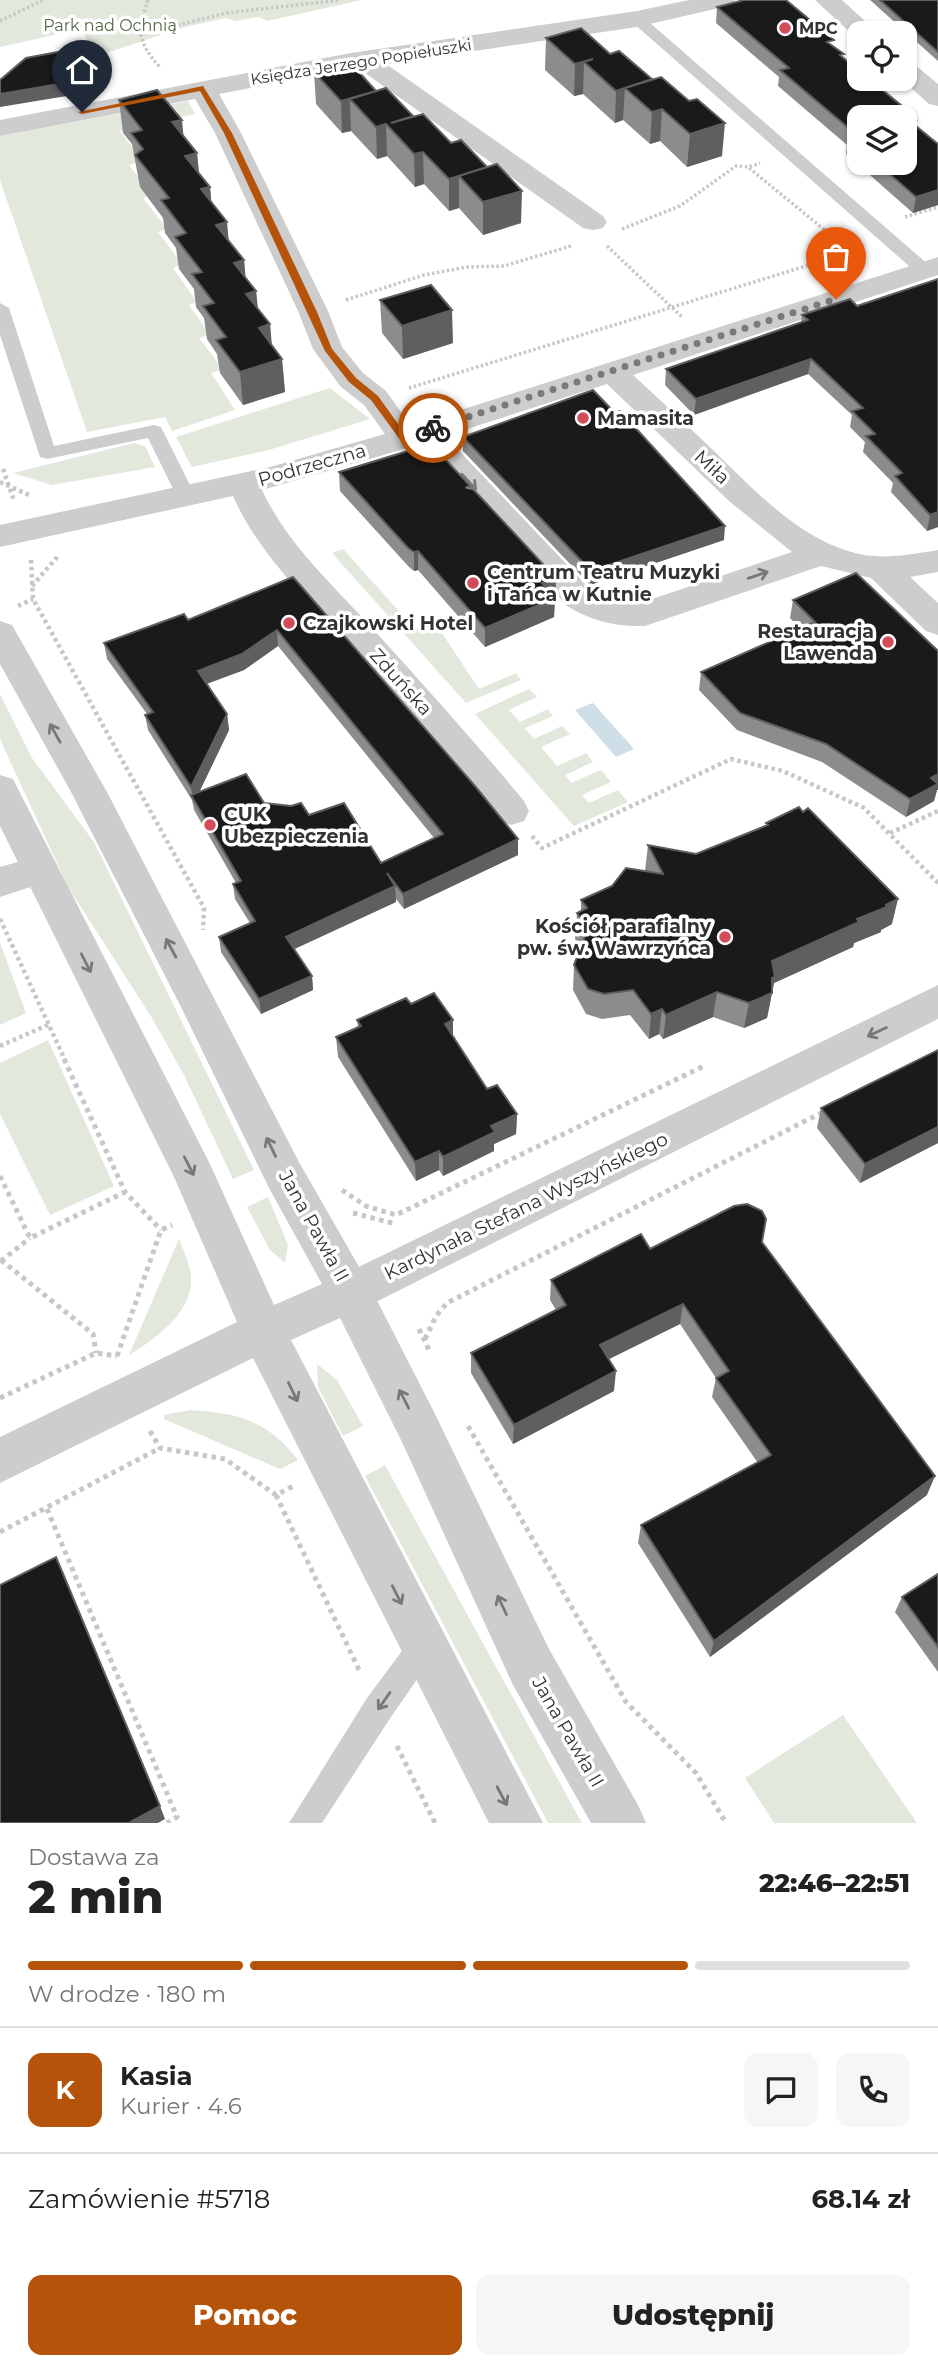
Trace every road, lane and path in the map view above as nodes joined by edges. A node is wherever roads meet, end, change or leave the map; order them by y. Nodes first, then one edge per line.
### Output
1 (43, 0) edge
2 (148, 0) edge
3 (341, 0) edge
4 (723, 0) edge
5 (827, 0) edge
6 (637, 19) junction
7 (0, 21) edge
8 (851, 21) edge
9 (139, 35) junction
10 (363, 59) junction
11 (917, 80) edge
12 (197, 90) junction
13 (938, 98) edge
14 (0, 128) edge
15 (753, 153) dead end
16 (748, 167) junction
17 (938, 207) edge
18 (872, 224) junction
19 (601, 231) junction
20 (837, 241) junction
21 (571, 246) dead end
22 (931, 268) edge
23 (0, 308) edge
24 (672, 308) junction
25 (313, 312) junction
26 (682, 318) dead end
27 (611, 371) junction
28 (375, 398) junction
29 (414, 435) junction
30 (0, 482) edge
31 (244, 485) junction
32 (32, 496) dead end
33 (186, 497) junction
34 (0, 536) edge
35 (820, 554) junction
36 (938, 561) edge
37 (881, 569) junction
38 (938, 623) edge
39 (0, 633) edge
40 (0, 789) edge
41 (512, 811) joint
42 (938, 811) edge
43 (890, 834) junction
44 (39, 870) junction
45 (0, 882) edge
46 (938, 883) edge
47 (0, 919) edge
48 (938, 1002) edge
49 (50, 1024) junction
50 (0, 1046) edge
51 (704, 1066) dead end
52 (834, 1106) edge
53 (0, 1176) edge
54 (332, 1184) dead end
55 (125, 1192) junction
56 (161, 1230) dead end
57 (30, 1238) junction
58 (1, 1261) edge
59 (350, 1293) junction
60 (263, 1331) junction
61 (96, 1353) junction
62 (430, 1353) dead end
63 (131, 1396) junction
64 (0, 1398) edge
65 (418, 1427) junction
66 (160, 1448) junction
67 (0, 1461) edge
68 (331, 1467) junction
69 (276, 1495) junction
70 (47, 1508) junction
71 (0, 1532) edge
72 (424, 1646) junction
73 (378, 1709) junction
74 (167, 1823) edge
75 (304, 1823) edge
76 (435, 1823) edge
77 (517, 1823) edge
78 (620, 1823) edge
79 (726, 1823) edge

1 - 7 path
2 - 9 path
3 - 9 path
4 - 6 street, Księdza Jerzego Popiełuszki
5 - 8 street
6 - 10 street, Księdza Jerzego Popiełuszki
6 - 18 lane
9 - 12 path
10 - 12 street, Księdza Jerzego Popiełuszki
10 - 19 street
11 - 13 street
12 - 14 street, Księdza Jerzego Popiełuszki
12 - 25 street
15 - 16 path
16 - 19 path
16 - 20 path
17 - 18 path
18 - 20 path
18 - 22 lane
19 - 24 path
20 - 24 path
21 - 25 path
22 - 27 street, Podrzeczna
23 - 33 lane
24 - 26 path
24 - 28 path
25 - 28 street
27 - 29 street, Podrzeczna
27 - 35 street, Miła
28 - 29 street
29 - 31 street, Podrzeczna
29 -> 35 street
30 - 32 path
31 - 33 street, Podrzeczna
31 - 41 street, Zduńska
33 - 34 street, Podrzeczna
35 - 37 street, Miła
36 - 37 street, Miła
37 - 38 street
59 -> 39 street, Jana Pawła II
40 - 44 street
41 - 43 path
42 - 43 path
43 - 46 path
44 - 45 street
44 -> 60 street
47 - 49 path
48 -> 59 street, Kardynała Stefana Wyszyńskiego
49 - 50 path
49 - 55 path
51 - 54 path
52 - 62 path
53 - 57 path
55 - 56 path
55 - 57 path
57 - 58 path
58 - 61 path
59 - 60 street, Kardynała Stefana Wyszyńskiego
65 -> 59 street, Jana Pawła II
60 - 63 street, Kardynała Stefana Wyszyńskiego
60 -> 68 street
61 - 63 path
61 - 64 path
63 - 66 path
63 - 67 street, Kardynała Stefana Wyszyńskiego
78 -> 65 street, Jana Pawła II
65 - 79 path
66 - 69 path
66 - 70 path
68 - 69 path
68 -> 72 street
69 - 73 path
70 - 71 path
70 - 74 path
72 -> 73 lane
72 -> 77 street
73 - 75 lane
73 - 76 path

